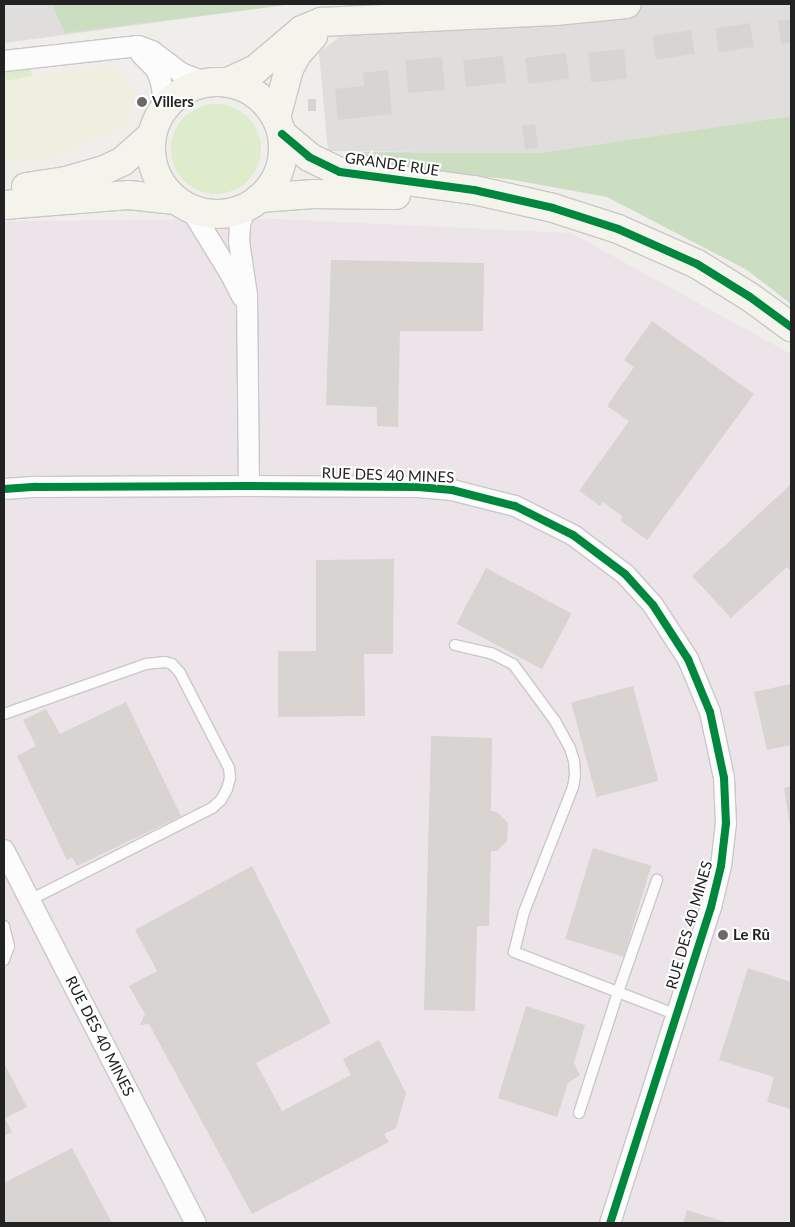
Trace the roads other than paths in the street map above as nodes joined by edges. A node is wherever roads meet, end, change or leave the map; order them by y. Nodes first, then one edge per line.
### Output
1 (627, 4) edge
2 (340, 13) edge
3 (121, 46) junction
4 (4, 60) edge
5 (216, 82) junction
6 (165, 106) junction
7 (279, 126) junction
8 (151, 136) junction
9 (4, 188) edge
10 (508, 199) junction
11 (253, 203) junction
12 (182, 204) junction
13 (4, 205) edge
14 (248, 313) junction
15 (791, 327) edge
16 (249, 486) junction
17 (4, 489) edge
18 (456, 645) dead end
19 (4, 714) edge
20 (4, 850) edge
21 (657, 880) dead end
22 (30, 900) junction
23 (4, 926) edge
24 (4, 960) edge
25 (618, 992) junction
26 (677, 1014) junction
27 (579, 1113) dead end
28 (196, 1223) edge
29 (610, 1223) edge

1 - 2 street
2 - 5 street
2 - 7 street
3 - 4 street, GRANDE RUE
3 - 5 street, GRANDE RUE
3 - 6 street
5 - 6 street
5 - 7 street, GRANDE RUE
6 - 8 street
7 - 10 street, GRANDE RUE
7 - 11 street
8 - 9 street
8 - 12 street
10 - 11 street, GRANDE RUE
10 - 15 street
11 - 12 street, GRANDE RUE
11 - 14 street
12 - 13 street, GRANDE RUE
12 - 14 street
14 - 16 street
16 - 17 street, RUE DES 40 MINES
16 - 26 street, RUE DES 40 MINES
18 - 25 lane
19 - 22 lane
20 - 22 street, RUE DES 40 MINES
21 - 25 lane
22 - 28 street, RUE DES 40 MINES
23 - 24 lane
25 - 26 lane
25 - 27 lane
26 - 29 street, RUE DES 40 MINES

